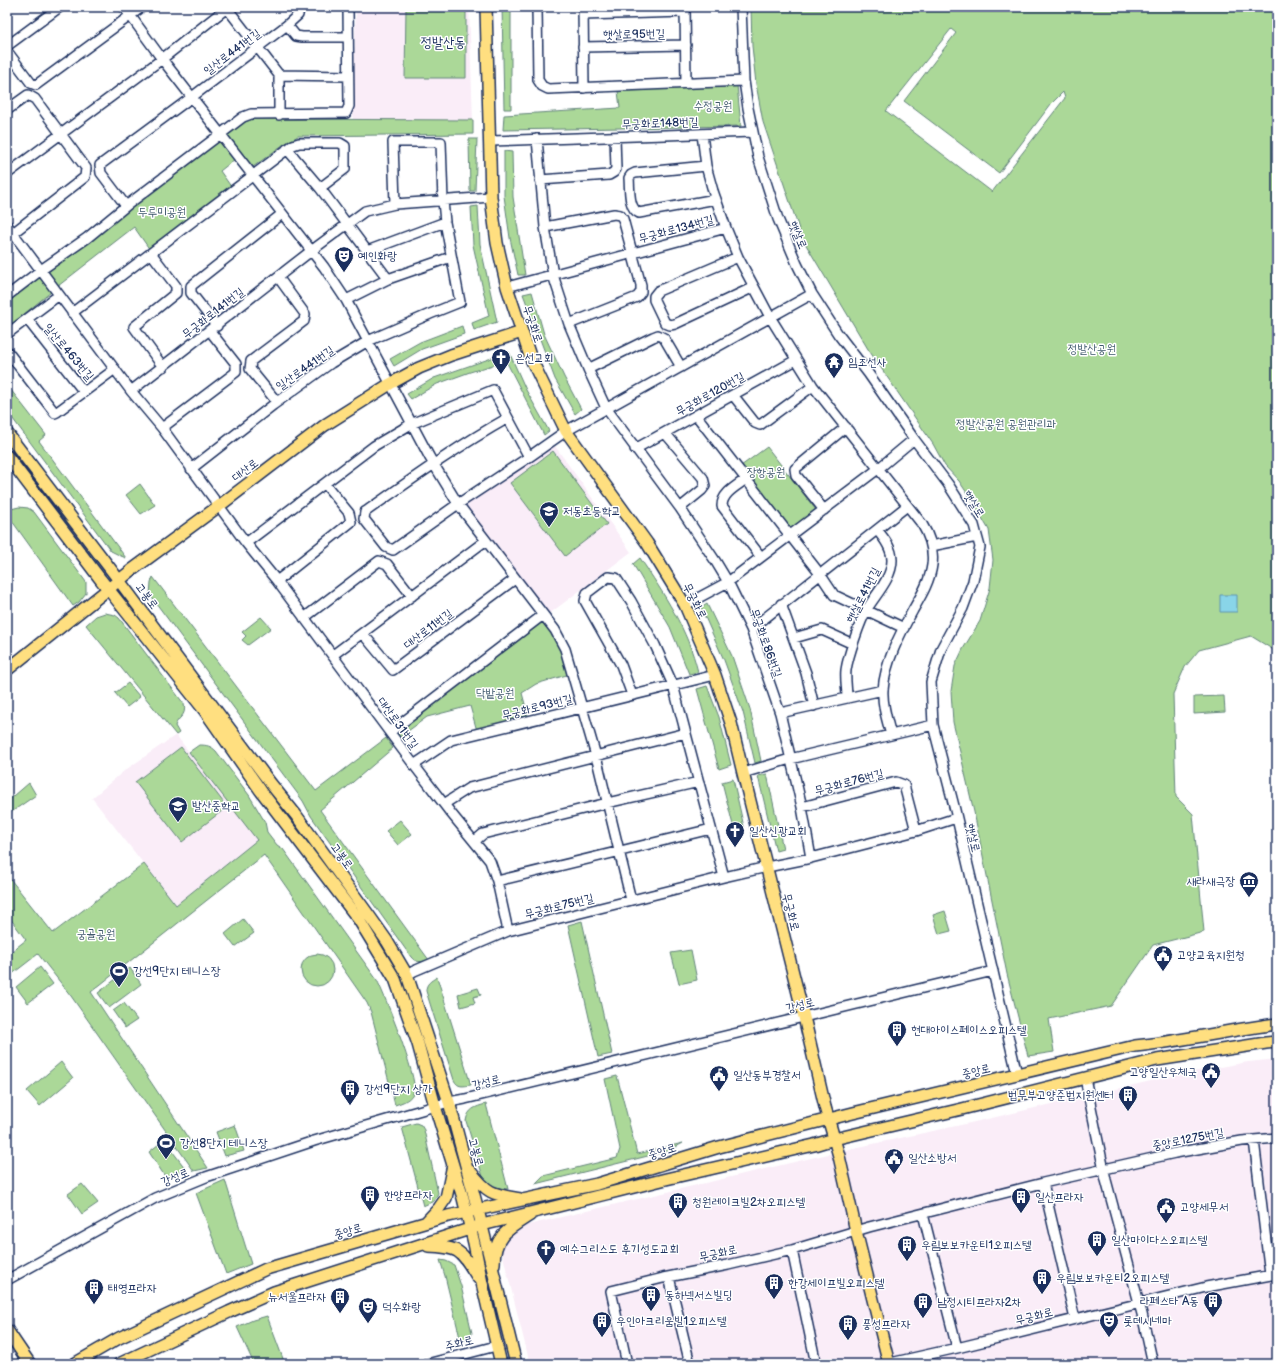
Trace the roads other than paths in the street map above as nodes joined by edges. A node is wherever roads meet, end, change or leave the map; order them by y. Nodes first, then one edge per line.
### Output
1 (60, 7) edge
2 (124, 7) edge
3 (142, 7) edge
4 (300, 7) edge
5 (348, 7) edge
6 (486, 7) edge
7 (537, 7) edge
8 (741, 7) edge
9 (227, 8) edge
10 (685, 9) edge
11 (583, 11) edge
12 (130, 16) junction
13 (287, 25) junction
14 (347, 37) junction
15 (7, 46) edge
16 (686, 46) junction
17 (258, 48) junction
18 (583, 48) junction
19 (7, 51) edge
20 (162, 59) junction
21 (279, 75) junction
22 (348, 76) junction
23 (744, 81) junction
24 (686, 83) junction
25 (584, 88) junction
26 (192, 98) junction
27 (7, 110) edge
28 (279, 115) junction
29 (753, 132) junction
30 (61, 134) junction
31 (221, 134) junction
32 (702, 134) junction
33 (615, 136) junction
34 (537, 139) junction
35 (490, 141) junction
36 (287, 149) junction
37 (706, 166) junction
38 (7, 174) edge
39 (253, 176) junction
40 (540, 180) junction
41 (320, 188) junction
42 (491, 197) junction
43 (716, 199) junction
44 (443, 201) junction
45 (395, 204) junction
46 (126, 206) junction
47 (282, 214) junction
48 (445, 222) junction
49 (347, 224) junction
50 (545, 227) junction
51 (726, 228) junction
52 (10, 229) edge
53 (311, 251) junction
54 (367, 251) junction
55 (151, 253) junction
56 (632, 253) junction
57 (738, 257) junction
58 (451, 258) junction
59 (41, 270) junction
60 (553, 274) junction
61 (278, 277) junction
62 (388, 279) junction
63 (507, 287) junction
64 (754, 287) junction
65 (8, 294) edge
66 (812, 294) junction
67 (59, 295) junction
68 (346, 300) junction
69 (72, 313) junction
70 (770, 317) junction
71 (27, 319) junction
72 (569, 324) junction
73 (213, 328) junction
74 (522, 332) junction
75 (7, 334) edge
76 (368, 341) junction
77 (7, 351) edge
78 (796, 360) junction
79 (163, 367) junction
80 (681, 367) junction
81 (115, 369) junction
82 (588, 369) junction
83 (390, 384) junction
84 (813, 386) junction
85 (131, 391) junction
86 (84, 392) junction
87 (733, 395) junction
88 (277, 402) junction
89 (606, 408) junction
90 (696, 415) junction
91 (508, 418) junction
92 (411, 424) junction
93 (846, 427) junction
94 (162, 428) junction
95 (566, 430) junction
96 (7, 432) edge
97 (665, 433) junction
98 (914, 439) junction
99 (635, 449) junction
100 (7, 456) edge
101 (529, 457) junction
102 (433, 464) junction
103 (191, 469) junction
104 (878, 469) junction
105 (746, 479) junction
106 (325, 484) junction
107 (458, 504) junction
108 (219, 506) junction
109 (907, 506) junction
110 (680, 508) junction
111 (824, 510) junction
112 (877, 530) junction
113 (790, 536) junction
114 (977, 537) junction
115 (485, 541) junction
116 (246, 543) junction
117 (931, 546) junction
118 (761, 557) junction
119 (820, 574) junction
120 (515, 579) junction
121 (120, 581) junction
122 (277, 581) junction
123 (728, 582) junction
124 (109, 589) junction
125 (412, 596) junction
126 (781, 604) junction
127 (685, 605) junction
128 (866, 610) junction
129 (543, 615) junction
130 (304, 618) junction
131 (904, 628) junction
132 (751, 629) junction
133 (363, 634) junction
134 (794, 638) junction
135 (853, 644) junction
136 (333, 655) junction
137 (7, 670) edge
138 (715, 675) junction
139 (673, 686) junction
140 (883, 690) junction
141 (632, 695) junction
142 (847, 698) junction
143 (814, 706) junction
144 (582, 708) junction
145 (780, 714) junction
146 (933, 725) junction
147 (390, 732) junction
148 (686, 733) junction
149 (891, 735) junction
150 (596, 756) junction
151 (790, 759) junction
152 (414, 765) junction
153 (743, 773) junction
154 (699, 782) junction
155 (607, 803) junction
156 (444, 804) junction
157 (802, 808) junction
158 (956, 818) junction
159 (711, 829) junction
160 (916, 831) junction
161 (475, 842) junction
162 (619, 852) junction
163 (811, 858) junction
164 (767, 867) junction
165 (724, 877) junction
166 (497, 881) junction
167 (631, 900) junction
168 (508, 931) junction
169 (993, 971) junction
170 (407, 975) junction
171 (804, 1017) junction
172 (1277, 1024) edge
173 (1277, 1042) edge
174 (1017, 1074) junction
175 (1085, 1078) junction
176 (449, 1102) junction
177 (435, 1106) junction
178 (828, 1120) junction
179 (1277, 1138) edge
180 (834, 1139) junction
181 (1254, 1140) junction
182 (453, 1163) junction
183 (466, 1166) junction
184 (1104, 1170) junction
185 (1043, 1183) junction
186 (525, 1200) junction
187 (478, 1210) junction
188 (537, 1211) junction
189 (466, 1212) junction
190 (923, 1214) junction
191 (425, 1222) junction
192 (476, 1227) junction
193 (856, 1231) junction
194 (421, 1245) junction
195 (792, 1250) junction
196 (1273, 1274) edge
197 (494, 1277) junction
198 (669, 1277) junction
199 (7, 1280) edge
200 (482, 1283) junction
201 (1139, 1303) junction
202 (1075, 1319) junction
203 (7, 1330) edge
204 (496, 1346) junction
205 (957, 1348) junction
206 (30, 1364) edge
207 (74, 1364) edge
208 (119, 1364) edge
209 (427, 1364) edge
210 (501, 1364) edge
211 (516, 1364) edge
212 (628, 1364) edge
213 (690, 1364) edge
214 (816, 1364) edge
215 (888, 1364) edge
216 (1154, 1364) edge

1 - 15 street
2 - 12 street
3 - 12 street
4 - 13 street, 일산로441번길
5 - 14 street
6 - 35 main road, 무궁화로
7 - 25 street
8 - 23 street, 햇살로
9 - 17 street
9 - 20 street
10 - 11 street, 햇살로95번길
10 - 16 street, 햇살로95번길
11 - 18 street, 햇살로95번길
12 - 19 street
12 - 20 street
13 - 14 street
13 - 17 street, 일산로441번길
14 - 22 street
16 - 18 street, 햇살로95번길
16 - 24 street, 햇살로95번길
17 - 21 street
17 - 26 street, 일산로441번길
18 - 25 street, 햇살로95번길
20 - 26 street
20 - 30 street
21 - 22 street
21 - 28 street
22 - 28 street
23 - 24 street
23 - 29 street, 햇살로
24 - 25 street
26 - 31 street
26 - 46 street, 일산로441번길
27 - 30 street
28 - 31 street
29 - 32 street, 무궁화로148번길
29 - 66 street, 햇살로
30 - 38 street
30 - 52 street, 일산로463번길
31 - 39 street
31 - 46 street
32 - 33 street, 무궁화로148번길
32 - 37 street
33 - 34 street, 무궁화로148번길
33 - 40 street, 무궁화로148번길
34 - 35 street, 무궁화로148번길
34 - 40 street
35 - 42 main road, 무궁화로
36 - 39 street
36 - 41 street
36 - 41 street
37 - 43 street
37 - 43 street, 무궁화로134번길
39 - 47 street
39 - 55 street
40 - 50 street
41 - 49 street
42 - 44 street, 무궁화로141번길
42 - 63 main road, 무궁화로
43 - 51 street
44 - 45 street, 무궁화로141번길
44 - 45 street
44 - 48 street
45 - 49 street, 무궁화로141번길
46 - 59 street
47 - 53 street
47 - 73 street
48 - 54 street
48 - 58 street
49 - 53 street, 무궁화로141번길
49 - 54 street
50 - 56 street, 무궁화로134번길
50 - 60 street
51 - 56 street, 무궁화로134번길
51 - 57 street
52 - 59 street, 일산로463번길
53 - 61 street, 무궁화로141번길
53 - 68 street
54 - 62 street
55 - 69 street
55 - 79 street
56 - 60 street, 무궁화로134번길
56 - 72 street, 무궁화로134번길
57 - 64 street
57 - 64 street
58 - 62 street
58 - 76 street, 일산로441번길
59 - 65 street
59 - 67 street, 일산로463번길
60 - 63 street, 무궁화로134번길
60 - 72 street
61 - 73 street, 무궁화로141번길
61 - 88 street
62 - 68 street
63 - 74 main road, 무궁화로
64 - 70 street
66 - 70 street
66 - 98 street, 햇살로
67 - 69 street, 일산로463번길
67 - 71 street, 일산로463번길
68 - 76 street
69 - 81 street, 일산로463번길
70 - 78 street
70 - 80 street
71 - 75 street, 일산로463번길
71 - 86 street, 일산로463번길
72 - 82 street
73 - 79 street, 무궁화로141번길
73 - 94 street
74 - 83 main road, 대산로
74 - 95 main road, 무궁화로
76 - 83 street
76 - 88 street, 일산로441번길
77 - 86 street
78 - 84 street
78 - 87 street, 무궁화로120번길
79 - 85 street, 무궁화로141번길
80 - 82 street
80 - 89 street
81 - 85 street, 일산로463번길
81 - 86 street, 일산로463번길
82 - 89 street
83 - 92 street
83 - 108 main road, 대산로
84 - 87 street
84 - 93 street
85 - 94 street, 일산로463번길
87 - 90 street, 무궁화로120번길
88 - 103 street
89 - 95 street
89 - 99 street
90 - 97 street, 무궁화로120번길
90 - 105 street
91 - 92 street
91 - 101 street
91 - 102 street
92 - 102 street
92 - 106 street
93 - 104 street
93 - 111 street
94 - 103 street, 일산로463번길
95 - 101 street
95 - 127 main road, 무궁화로
96 - 121 main road, 고봉로
97 - 99 street, 무궁화로120번길
97 - 110 street
98 - 104 street
98 - 114 street, 햇살로
99 - 110 street
100 - 124 main road, 고봉로
101 - 107 street
102 - 107 street
102 - 107 street
103 - 108 street, 일산로463번길
104 - 109 street
104 - 111 street
105 - 113 street
105 - 118 street
106 - 116 street
106 - 122 street
107 - 115 street
108 - 116 street, 대산로31번길
108 - 121 main road, 대산로
109 - 112 street
109 - 117 street
110 - 123 street, 무궁화로86번길
111 - 113 street
112 - 119 street
112 - 128 street, 햇살로41번길
113 - 118 street
113 - 119 street
114 - 117 street
114 - 146 street, 햇살로
115 - 120 street
115 - 125 street
116 - 122 street, 대산로31번길
117 - 131 street
118 - 123 street
119 - 126 street
119 - 128 street
120 - 129 street
120 - 133 street, 대산로11번길
121 - 124 main road, 대산로
121 - 170 main road, 고봉로
122 - 130 street, 대산로31번길
123 - 127 street
123 - 132 street, 무궁화로86번길
124 - 137 main road, 대산로
124 - 177 main road, 고봉로
125 - 130 street
125 - 133 street
126 - 132 street
126 - 134 street
127 - 138 main road, 무궁화로
128 - 131 street
128 - 135 street, 햇살로41번길
129 - 144 street
129 - 147 street
130 - 136 street, 대산로31번길
131 - 140 street
132 - 145 street, 무궁화로86번길
133 - 136 street
134 - 135 street
134 - 143 street
135 - 142 street, 햇살로41번길
136 - 147 street, 대산로31번길
138 - 139 street, 무궁화로93번길
138 - 153 main road, 무궁화로
139 - 141 street, 무궁화로93번길
139 - 141 street
139 - 148 street
140 - 142 street
140 - 149 street
141 - 144 street, 무궁화로93번길
142 - 143 street
143 - 145 street
144 - 150 street
144 - 152 street, 무궁화로93번길
145 - 151 street, 무궁화로86번길
146 - 149 street
146 - 158 street, 햇살로
147 - 152 street, 대산로31번길
148 - 150 street
148 - 154 street
149 - 151 street
150 - 155 street
150 - 156 street
151 - 153 street
151 - 157 street, 무궁화로86번길
152 - 156 street, 대산로31번길
153 - 164 main road, 무궁화로
154 - 155 street
154 - 159 street
155 - 161 street
155 - 162 street
156 - 161 street, 대산로31번길
157 - 160 street, 무궁화로76번길
157 - 163 street, 무궁화로86번길
158 - 160 street
158 - 169 street, 햇살로
159 - 162 street
159 - 165 street
160 - 163 street
161 - 166 street, 대산로31번길
162 - 166 street
162 - 167 street
163 - 164 street
164 - 165 street, 무궁화로75번길
164 - 171 main road, 무궁화로
165 - 167 street, 무궁화로75번길
166 - 168 street, 대산로31번길
167 - 168 street, 무궁화로75번길
168 - 170 street, 무궁화로75번길
169 - 171 street, 강성로
169 - 174 street, 햇살로
170 - 176 main road, 고봉로
171 - 176 street, 강성로
171 - 178 main road, 무궁화로
172 - 174 main road, 중앙로
173 - 175 main road
174 - 178 main road, 중앙로
175 - 180 main road
175 - 184 street
176 - 177 street, 강성로
176 - 183 main road, 고봉로
177 - 182 main road, 고봉로
177 - 199 street, 강성로
178 - 180 main road, 무궁화로
178 - 186 main road, 중앙로
179 - 181 street, 중앙로1275번길
180 - 188 main road
180 - 193 main road, 무궁화로
181 - 184 street, 중앙로1275번길
181 - 196 street
182 - 189 main road, 고봉로
182 - 191 main road
183 - 186 main road
183 - 187 main road, 고봉로
184 - 185 street, 무궁화로
184 - 201 street
185 - 190 street, 무궁화로
185 - 202 street
186 - 187 main road, 중앙로
187 - 189 main road, 중앙로
187 - 192 main road, 고봉로
188 - 192 main road
188 - 197 main road
189 - 191 main road, 중앙로
189 - 192 main road, 고봉로
190 - 193 street, 무궁화로
190 - 205 street
191 - 207 main road, 중앙로
192 - 194 main road
192 - 197 main road, 고봉로
192 - 200 main road, 고봉로
193 - 195 street, 무궁화로
193 - 215 main road, 무궁화로
194 - 200 main road
194 - 208 main road
195 - 198 street, 무궁화로
195 - 214 street
196 - 201 street
197 - 211 main road, 고봉로
198 - 212 street, 무궁화로
198 - 213 street
200 - 204 main road, 고봉로
201 - 202 street, 무궁화로
201 - 216 street
202 - 205 street, 무궁화로
203 - 206 main road
204 - 209 street, 주화로
204 - 210 main road, 고봉로
205 - 215 street, 무궁화로

